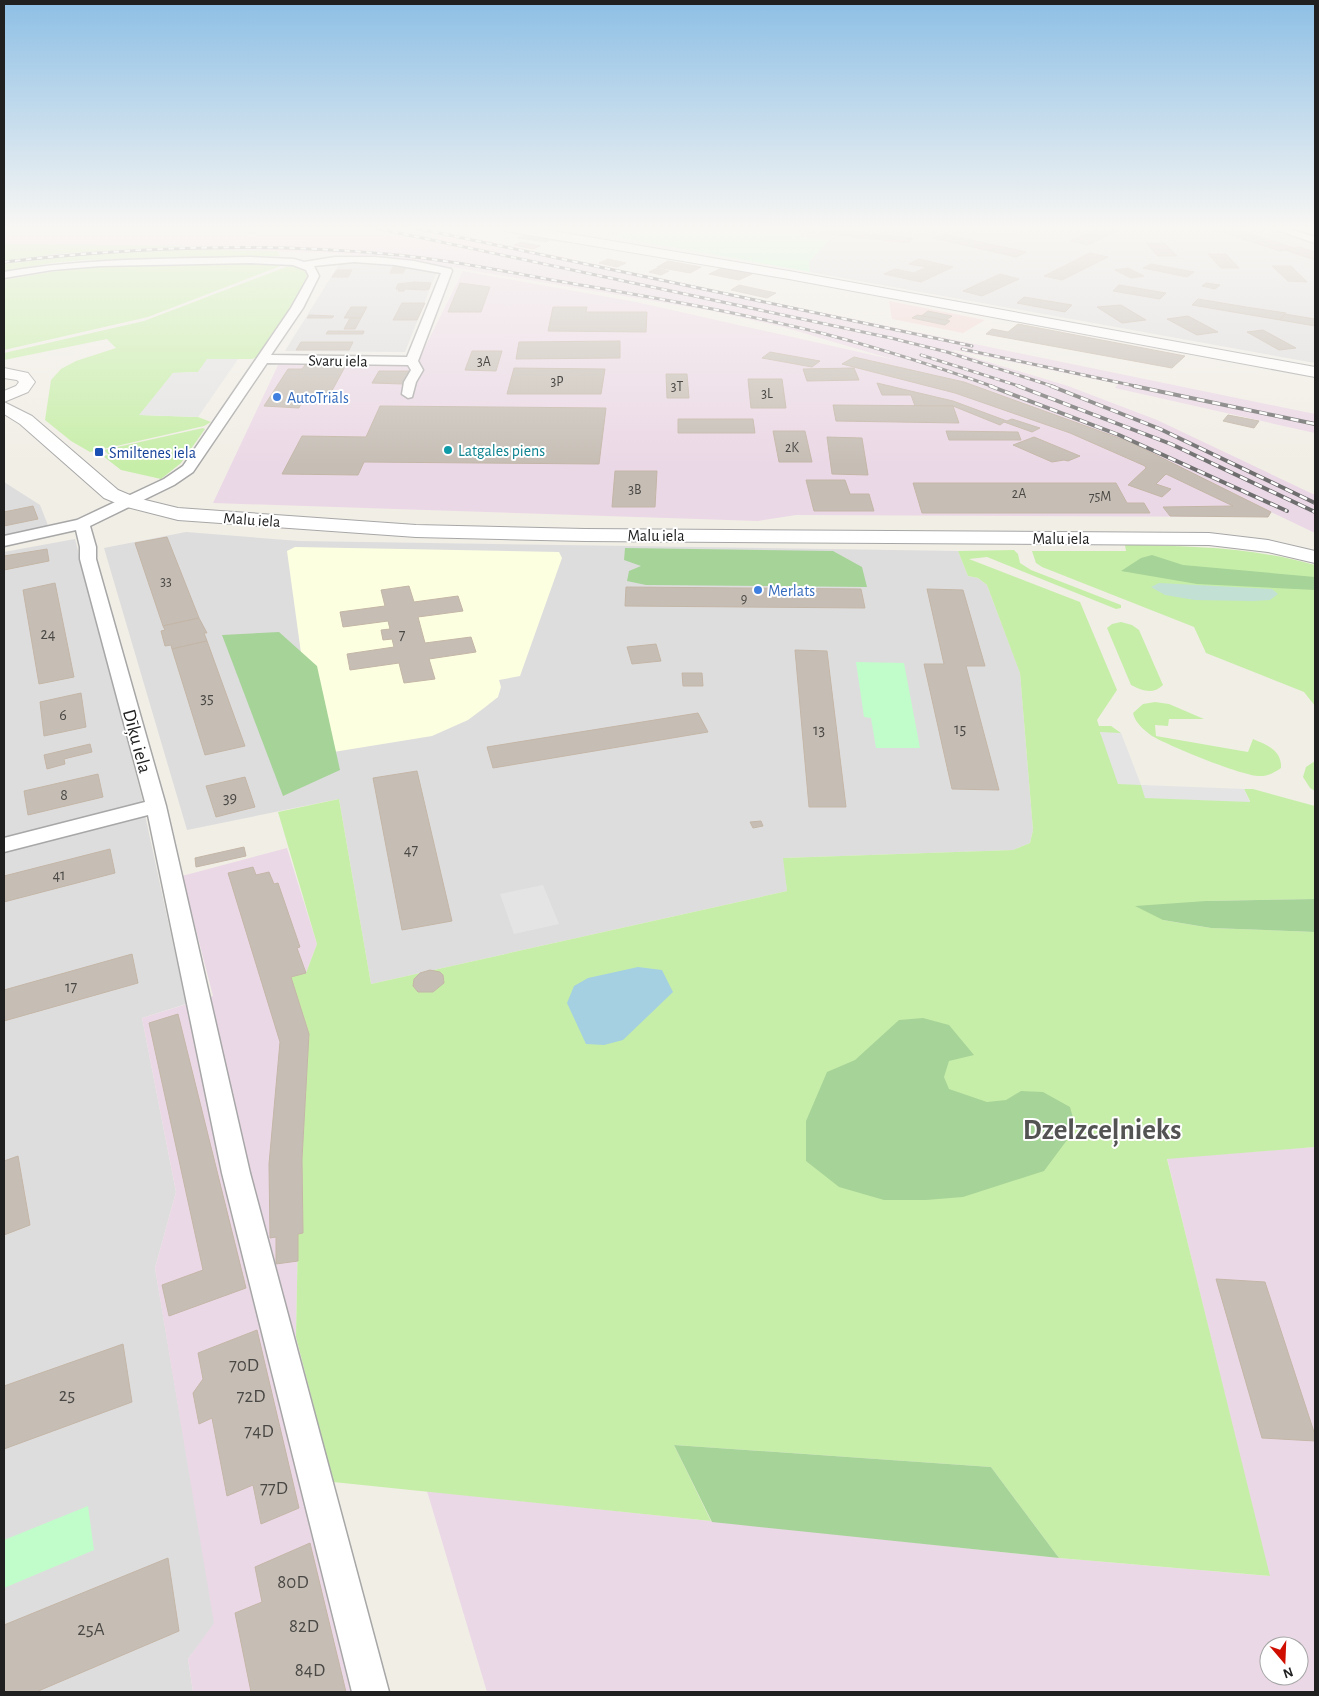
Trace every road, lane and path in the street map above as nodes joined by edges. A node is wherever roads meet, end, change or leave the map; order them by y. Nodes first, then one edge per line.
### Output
1 (297, 306) edge
2 (433, 306) edge
3 (952, 306) edge
4 (264, 359) junction
5 (412, 361) junction
6 (4, 372) edge
7 (1315, 372) edge
8 (408, 394) dead end
9 (9, 395) edge
10 (4, 407) edge
11 (4, 421) edge
12 (30, 425) junction
13 (130, 502) junction
14 (82, 524) junction
15 (4, 541) edge
16 (1315, 557) edge
17 (156, 806) junction
18 (4, 845) edge
19 (371, 1692) edge

1 - 4 street
2 - 5 street
3 - 7 street
4 - 5 street, Svaru iela
4 - 13 street
5 - 8 street
6 - 9 street
9 - 12 street
10 - 12 street
11 - 12 street
12 - 13 street
13 - 14 street
13 - 16 street, Malu iela
14 - 15 street
14 - 17 street, Dīķu iela
17 - 18 street
17 - 19 street, Dīķu iela

